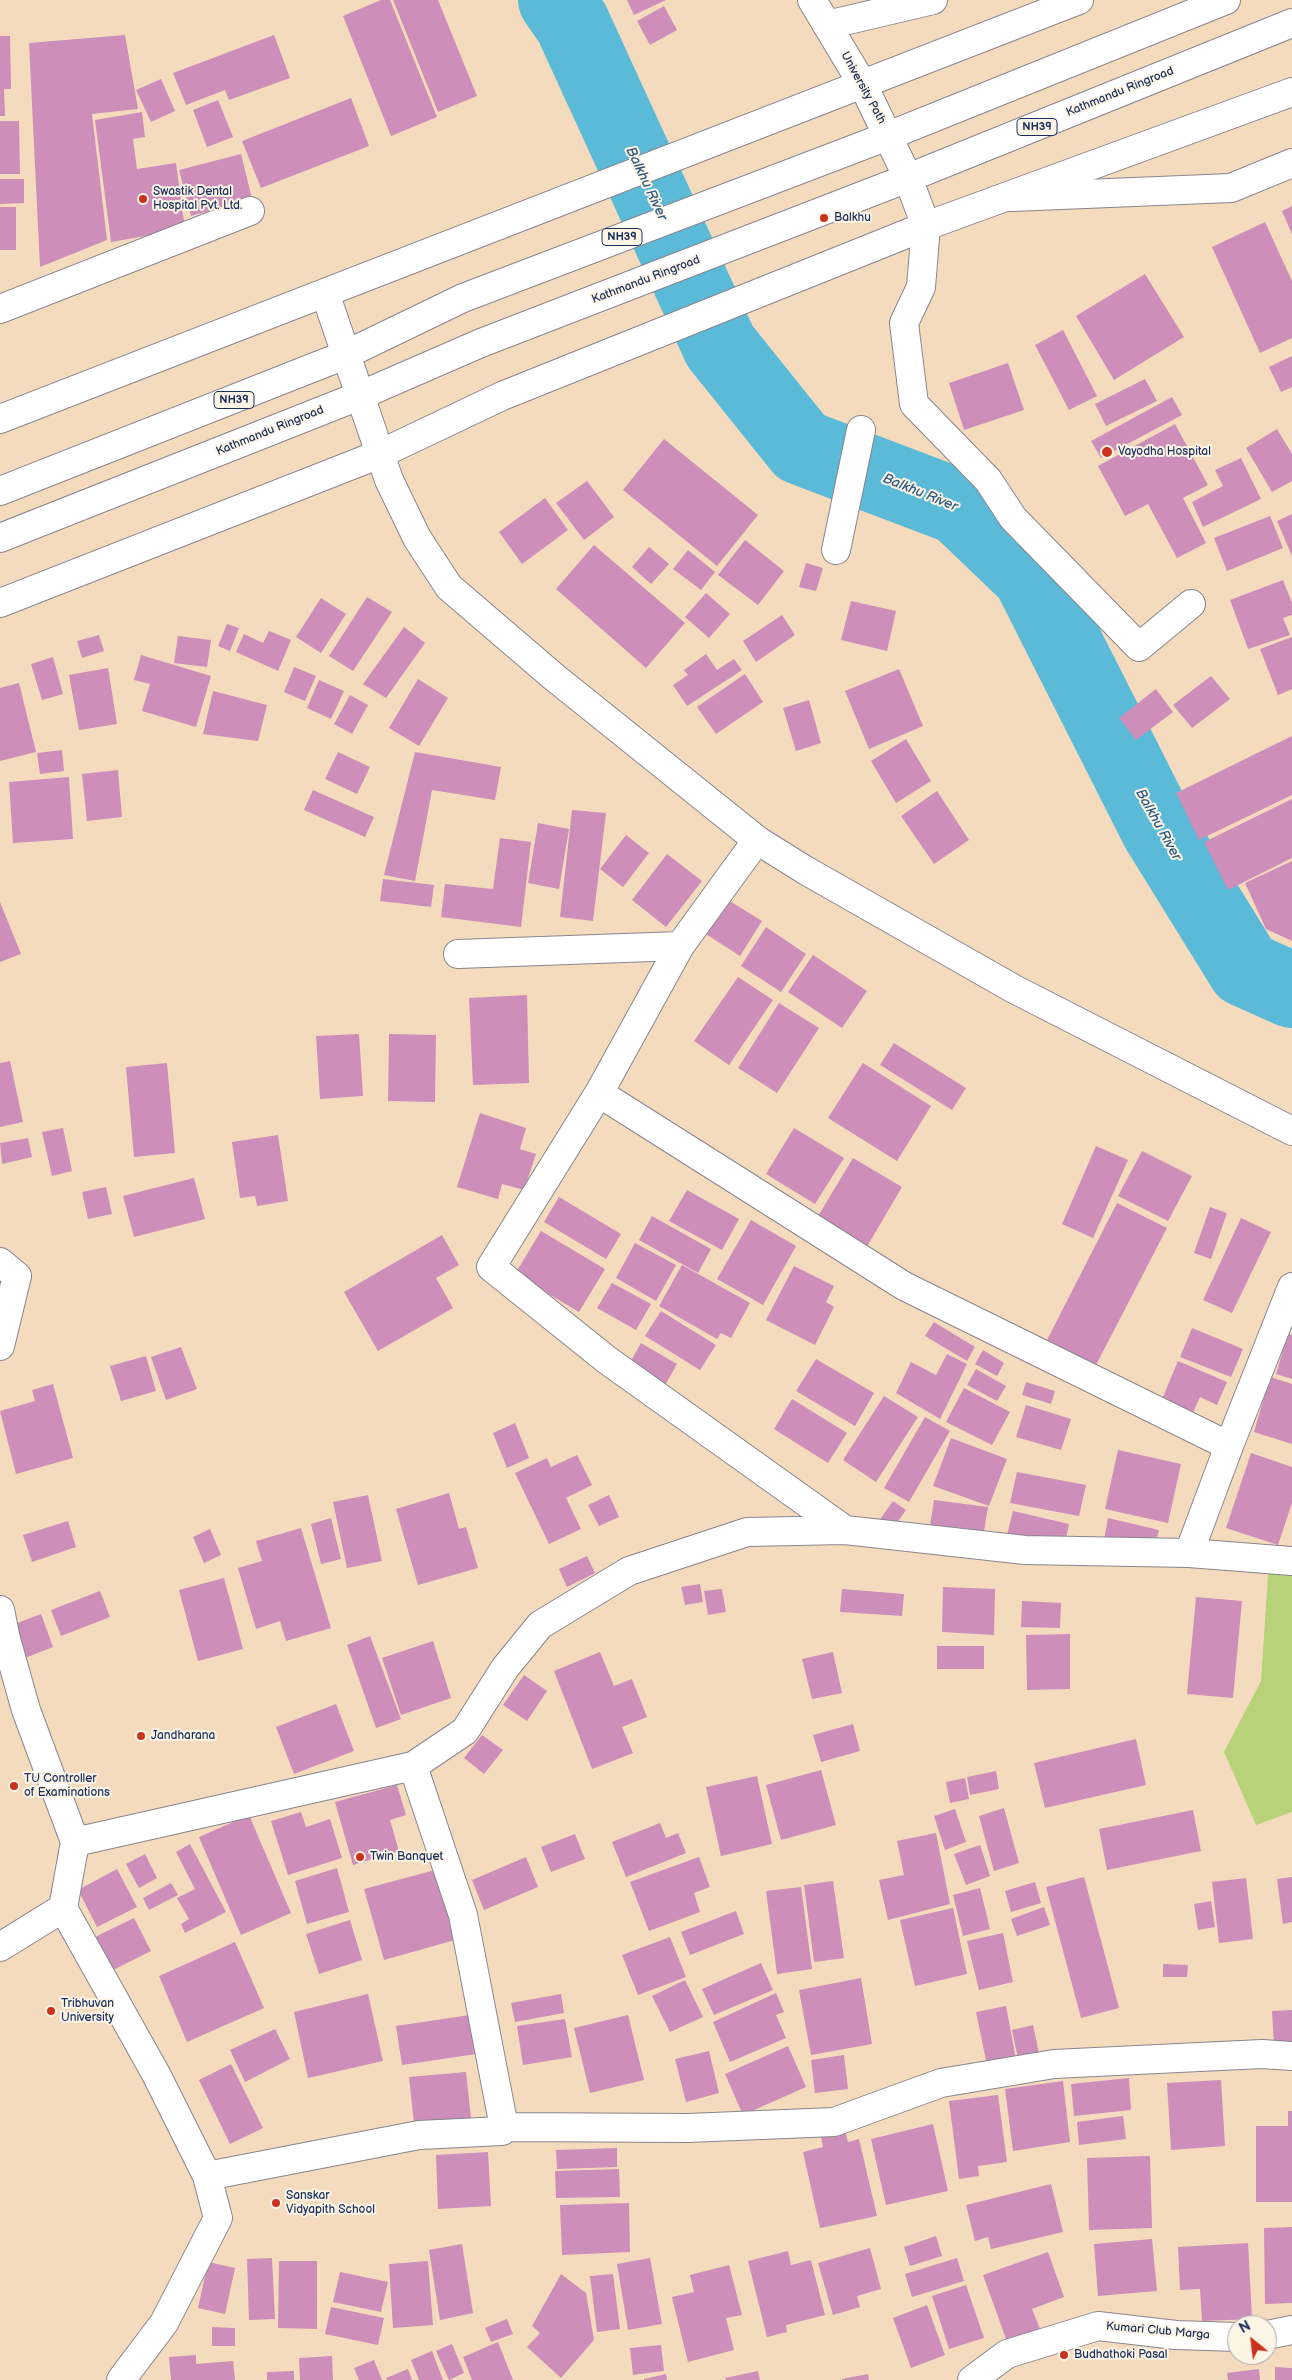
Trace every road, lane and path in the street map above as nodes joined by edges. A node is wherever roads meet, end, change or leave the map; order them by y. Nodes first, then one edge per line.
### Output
1 (812, 0) edge
2 (933, 0) edge
3 (1079, 0) edge
4 (1226, 0) edge
5 (827, 24) junction
6 (1283, 26) edge
7 (863, 85) junction
8 (1292, 92) edge
9 (888, 136) junction
10 (1292, 163) edge
11 (908, 178) junction
12 (1003, 197) junction
13 (250, 211) dead end
14 (926, 226) junction
15 (325, 293) junction
16 (0, 309) edge
17 (345, 355) junction
18 (358, 396) junction
19 (0, 419) edge
20 (861, 430) dead end
21 (380, 454) junction
22 (0, 491) edge
23 (0, 538) edge
24 (836, 550) dead end
25 (0, 603) edge
26 (1191, 604) dead end
27 (757, 840) junction
28 (680, 946) junction
29 (458, 954) dead end
30 (599, 1093) junction
31 (1292, 1131) edge
32 (0, 1262) edge
33 (1292, 1287) edge
34 (0, 1346) edge
35 (1229, 1446) junction
36 (845, 1530) junction
37 (1189, 1553) junction
38 (1292, 1561) edge
39 (0, 1610) edge
40 (413, 1766) junction
41 (76, 1842) junction
42 (63, 1908) junction
43 (0, 1947) edge
44 (1292, 2056) edge
45 (504, 2126) junction
46 (207, 2176) junction
47 (1292, 2330) edge
48 (1277, 2333) edge
49 (1227, 2337) edge
50 (121, 2380) edge
51 (972, 2380) edge

1 - 5 main road, University Path
2 - 5 main road
3 - 7 main road
4 - 9 main road, NH39
5 - 7 main road, University Path
6 - 11 main road, Kathmandu Ringroad / NH39
7 - 9 main road, University Path
7 - 15 main road
8 - 12 main road
9 - 11 main road, University Path
9 - 17 main road, NH39
10 - 12 main road
11 - 14 main road, University Path
11 - 18 main road, Kathmandu Ringroad / NH39
12 - 14 main road
13 - 16 main road
14 - 21 main road
14 - 26 main road
15 - 17 main road
15 - 19 main road
17 - 18 main road
17 - 22 main road, NH39
18 - 21 main road
18 - 23 main road, Kathmandu Ringroad / NH39
20 - 24 main road
21 - 25 main road
21 - 27 main road
27 - 28 main road
27 - 31 main road
28 - 29 main road
28 - 30 main road
30 - 35 main road
30 - 36 main road
32 - 34 main road
33 - 35 main road
35 - 37 main road
36 - 37 main road
36 - 40 main road
37 - 38 main road
39 - 41 main road
40 - 41 main road
40 - 45 main road
41 - 42 main road
42 - 43 main road
42 - 46 main road
44 - 45 main road
45 - 46 main road
46 - 50 main road
47 - 48 main road
49 - 51 main road, Kumari Club Marga

